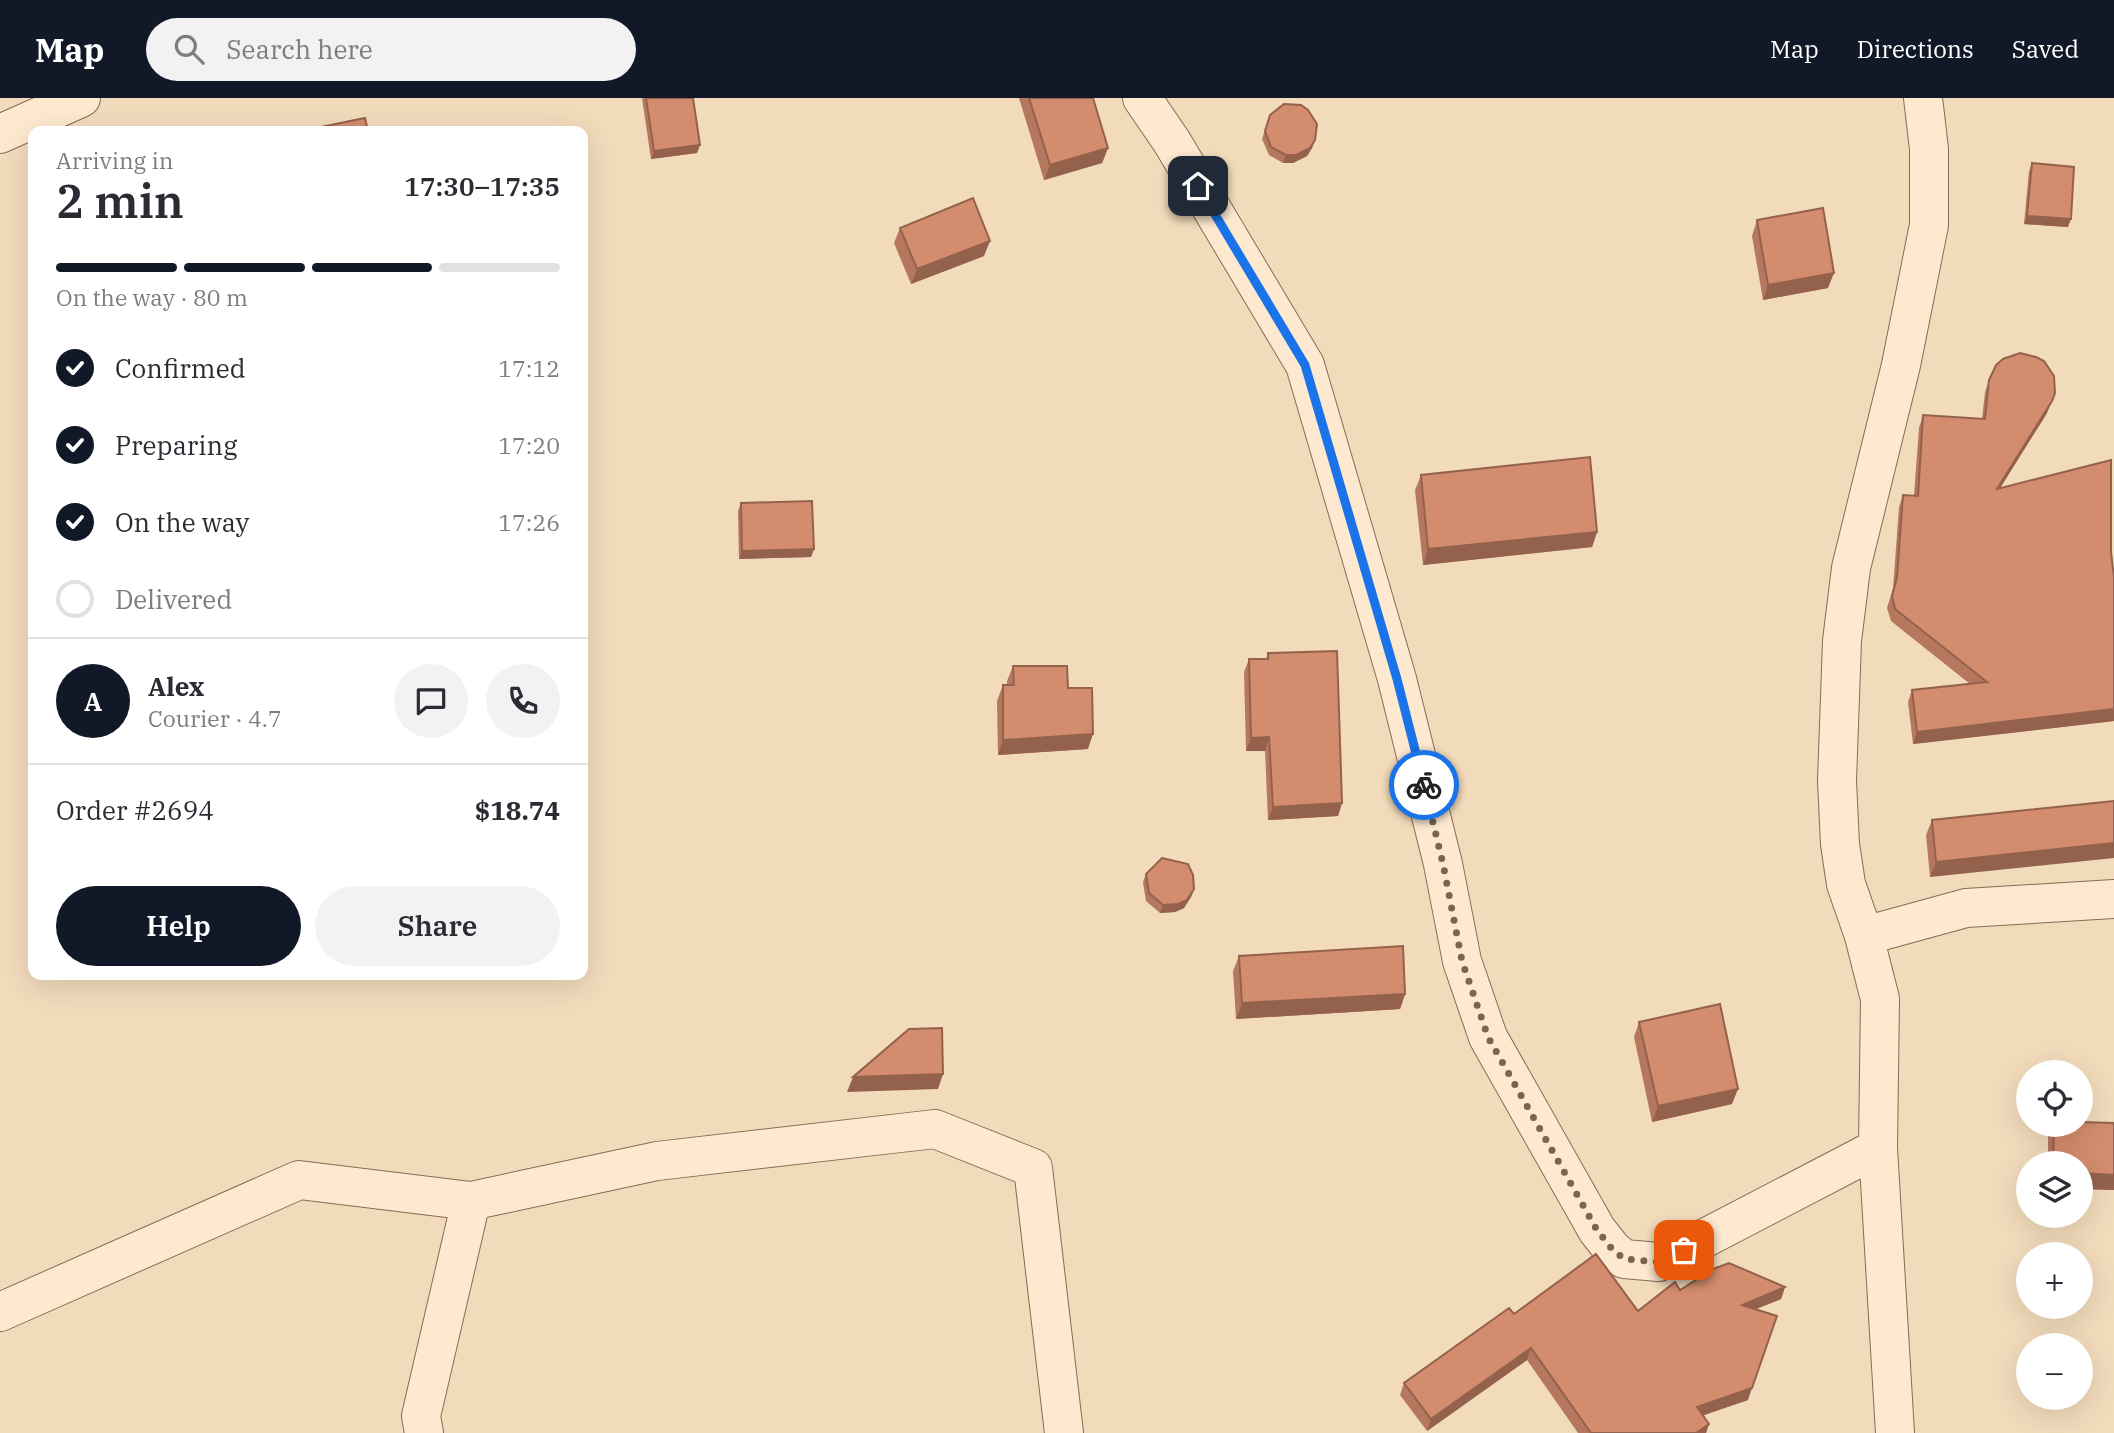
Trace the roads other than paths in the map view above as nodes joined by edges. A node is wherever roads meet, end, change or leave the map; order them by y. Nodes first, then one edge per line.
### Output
1 (81, 98) edge
2 (1142, 98) edge
3 (1923, 98) edge
4 (0, 134) edge
5 (2114, 899) edge
6 (1864, 936) junction
7 (1878, 1148) junction
8 (471, 1201) junction
9 (0, 1312) edge
10 (424, 1433) edge
11 (1064, 1433) edge
12 (1895, 1433) edge

1 - 4 street
2 - 7 street
3 - 6 street
5 - 6 street
6 - 7 street
7 - 12 street
8 - 9 street
8 - 10 street
8 - 11 street

